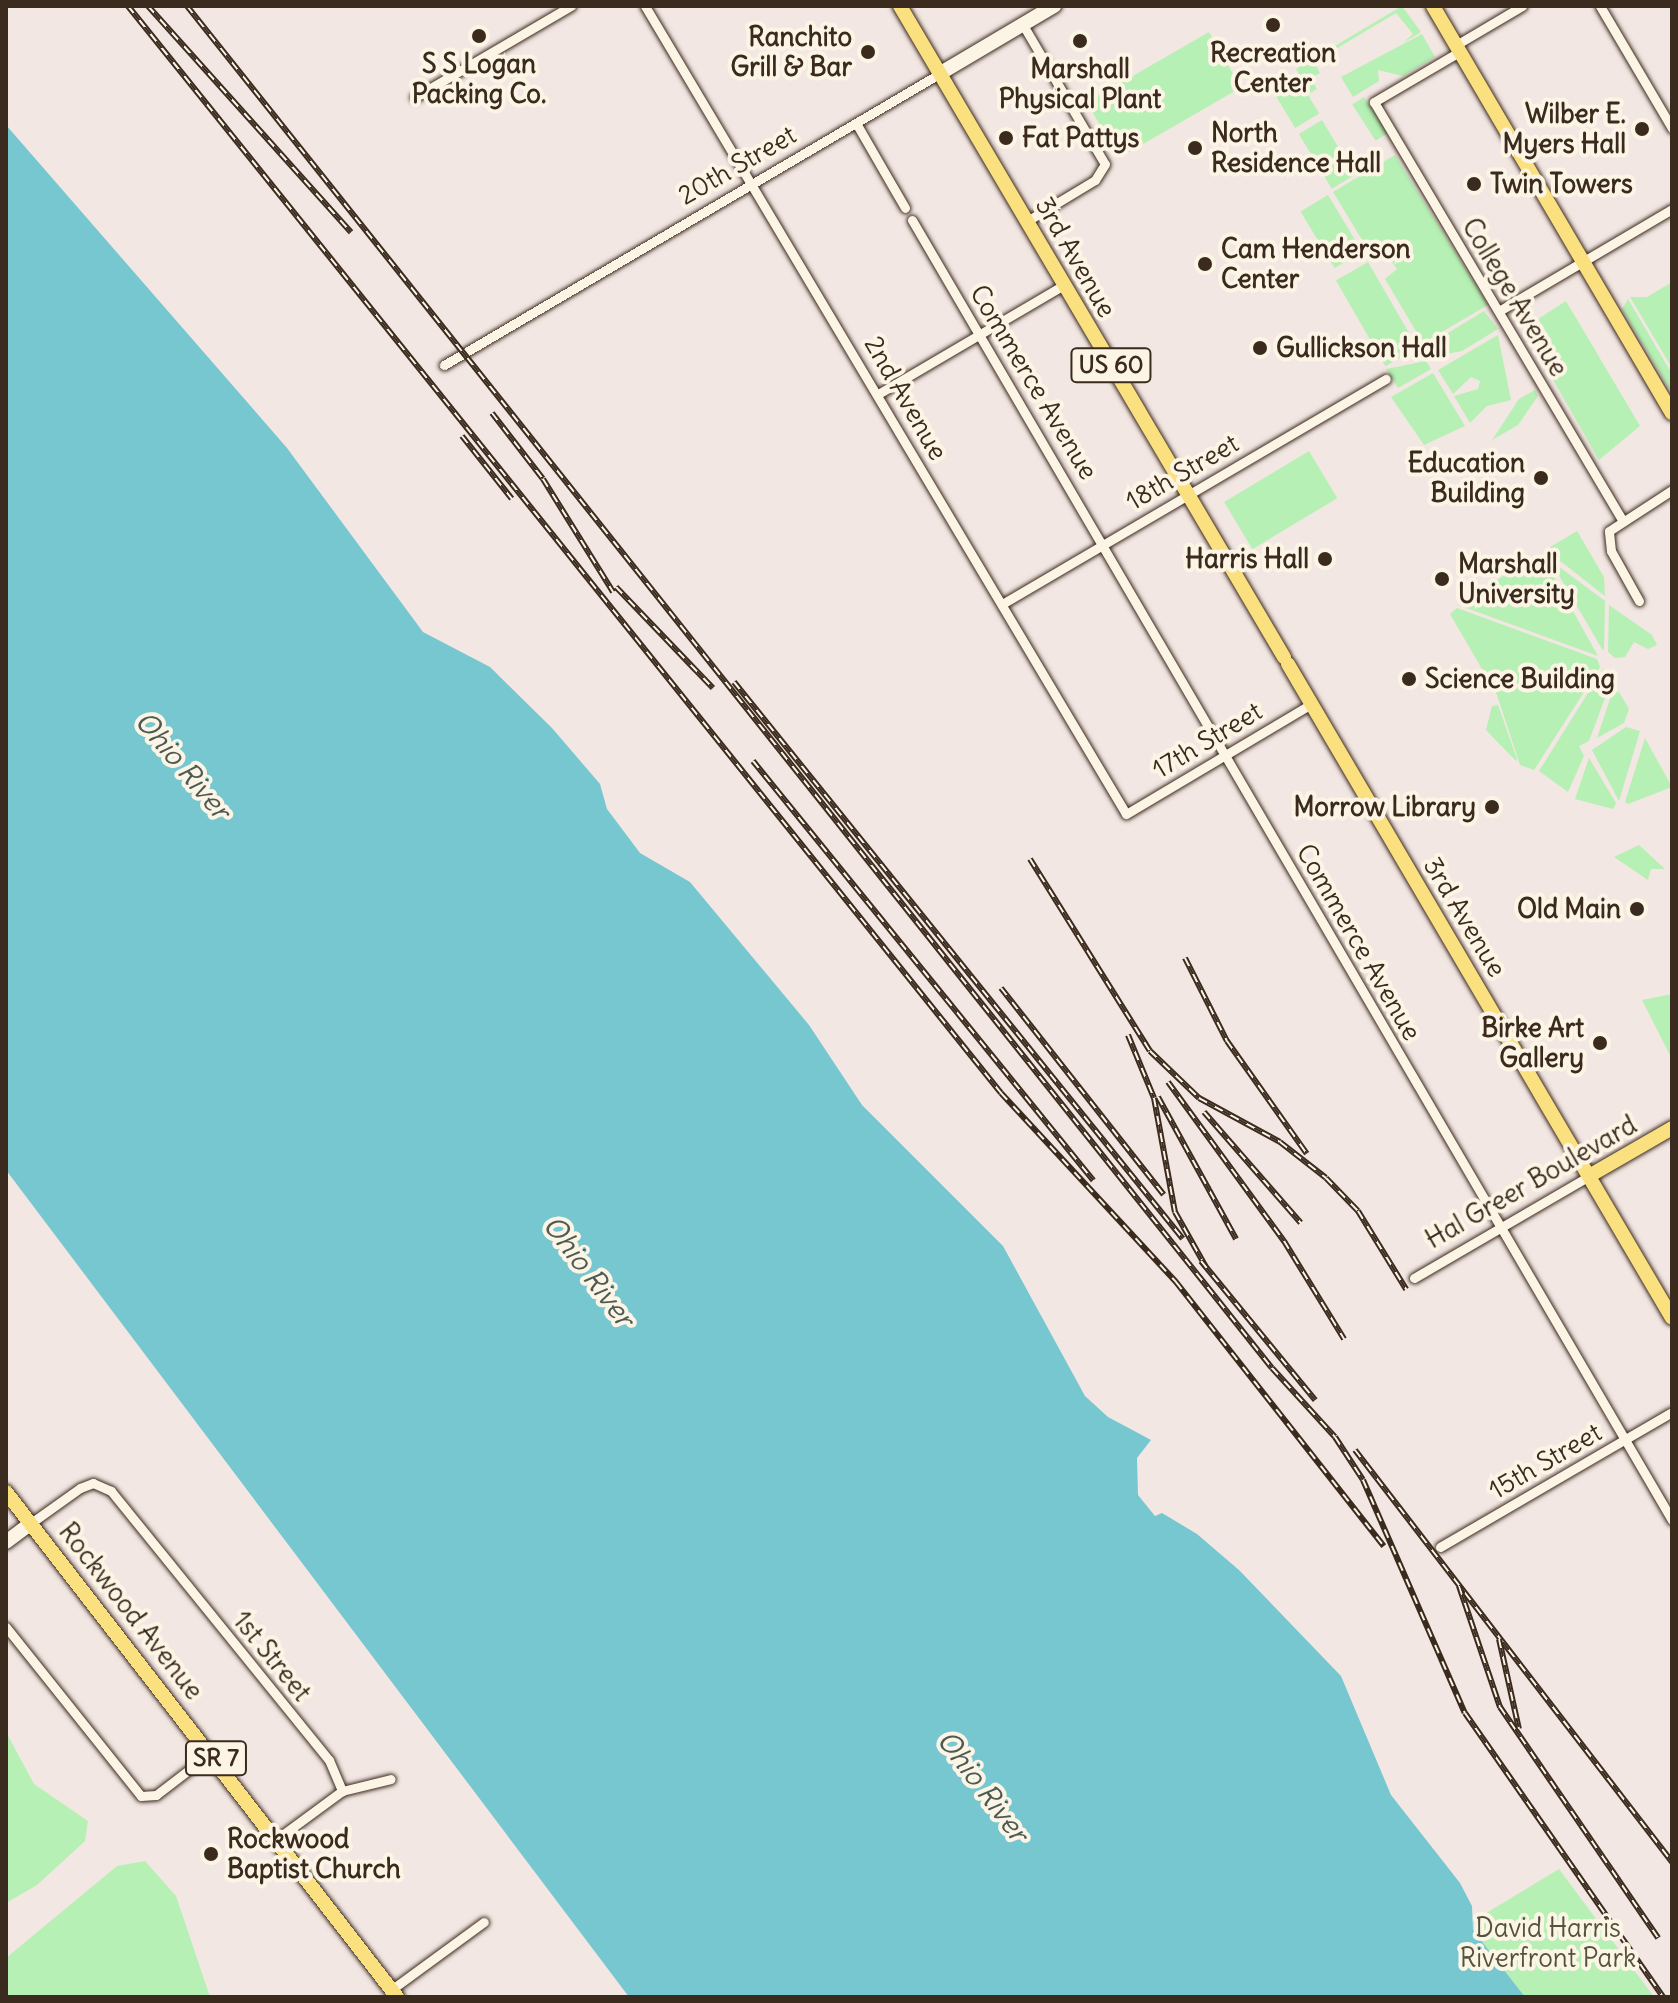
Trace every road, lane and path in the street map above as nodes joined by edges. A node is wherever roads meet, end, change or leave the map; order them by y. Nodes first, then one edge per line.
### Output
1 (571, 6) edge
2 (645, 6) edge
3 (900, 6) edge
4 (1054, 6) edge
5 (1433, 6) edge
6 (1522, 6) edge
7 (1600, 6) edge
8 (1023, 25) junction
9 (1458, 48) junction
10 (939, 74) junction
11 (415, 97) dead end
12 (856, 123) junction
13 (1672, 128) edge
14 (753, 184) junction
15 (905, 208) dead end
16 (1672, 209) edge
17 (912, 220) dead end
18 (1027, 221) junction
19 (1583, 262) junction
20 (1064, 285) junction
21 (1499, 311) junction
22 (980, 334) junction
23 (444, 365) dead end
24 (1386, 379) dead end
25 (878, 394) junction
26 (1672, 413) edge
27 (1672, 490) edge
28 (1188, 494) junction
29 (1621, 518) junction
30 (1104, 543) junction
31 (1639, 601) dead end
32 (1002, 604) junction
33 (1311, 704) junction
34 (1227, 755) junction
35 (1126, 814) joint
36 (1672, 1128) edge
37 (1589, 1176) junction
38 (1503, 1228) junction
39 (1414, 1278) dead end
40 (1672, 1318) edge
41 (1672, 1412) edge
42 (1626, 1439) junction
43 (6, 1492) edge
44 (1672, 1520) edge
45 (31, 1523) junction
46 (6, 1542) edge
47 (1440, 1547) dead end
48 (6, 1627) edge
49 (212, 1752) junction
50 (391, 1779) dead end
51 (342, 1791) junction
52 (278, 1838) junction
53 (484, 1922) dead end
54 (394, 1993) edge

1 - 11 street
2 - 14 street, 2nd Avenue
3 - 10 main road, 3rd Avenue / US 60
4 - 8 main road, 20th Street
5 - 9 main road
6 - 9 street
7 - 13 street
8 - 10 main road, 20th Street
8 - 18 street
9 - 19 main road
9 - 21 street, College Avenue
10 - 12 street, 20th Street
10 - 18 main road, 3rd Avenue / US 60
12 - 14 street, 20th Street
12 - 15 street
14 - 23 street, 20th Street
14 - 25 street, 2nd Avenue
16 - 19 street
17 - 22 street, Commerce Avenue
18 - 20 main road, 3rd Avenue / US 60
19 - 21 street
19 - 26 main road
20 - 22 street
20 - 28 main road, 3rd Avenue / US 60
21 - 29 street, College Avenue
22 - 25 street
22 - 30 street, Commerce Avenue
24 - 28 street, 18th Street
25 - 32 street, 2nd Avenue
27 - 29 street
28 - 30 street, 18th Street
28 - 33 main road, 3rd Avenue / US 60
29 - 31 street
30 - 32 street, 18th Street
30 - 34 street, Commerce Avenue
32 - 35 street, 2nd Avenue
33 - 34 street, 17th Street
33 - 37 main road, 3rd Avenue / US 60
34 - 35 street, 17th Street
34 - 38 street, Commerce Avenue
36 - 37 main road, Hal Greer Boulevard
37 - 38 street, Hal Greer Boulevard
37 - 40 main road, 3rd Avenue / US 60
38 - 39 street, Hal Greer Boulevard
38 - 42 street, Commerce Avenue
41 - 42 street, 15th Street
42 - 44 street, Commerce Avenue
42 - 47 street, 15th Street
43 - 45 main road, SR 7
45 - 46 main road
45 - 49 main road, Rockwood Avenue / SR 7
45 - 51 street, 1st Street
48 - 49 street
49 - 52 main road, Rockwood Avenue / SR 7
50 - 51 street
51 - 52 street
52 - 54 main road, Rockwood Avenue / SR 7
53 - 54 street

